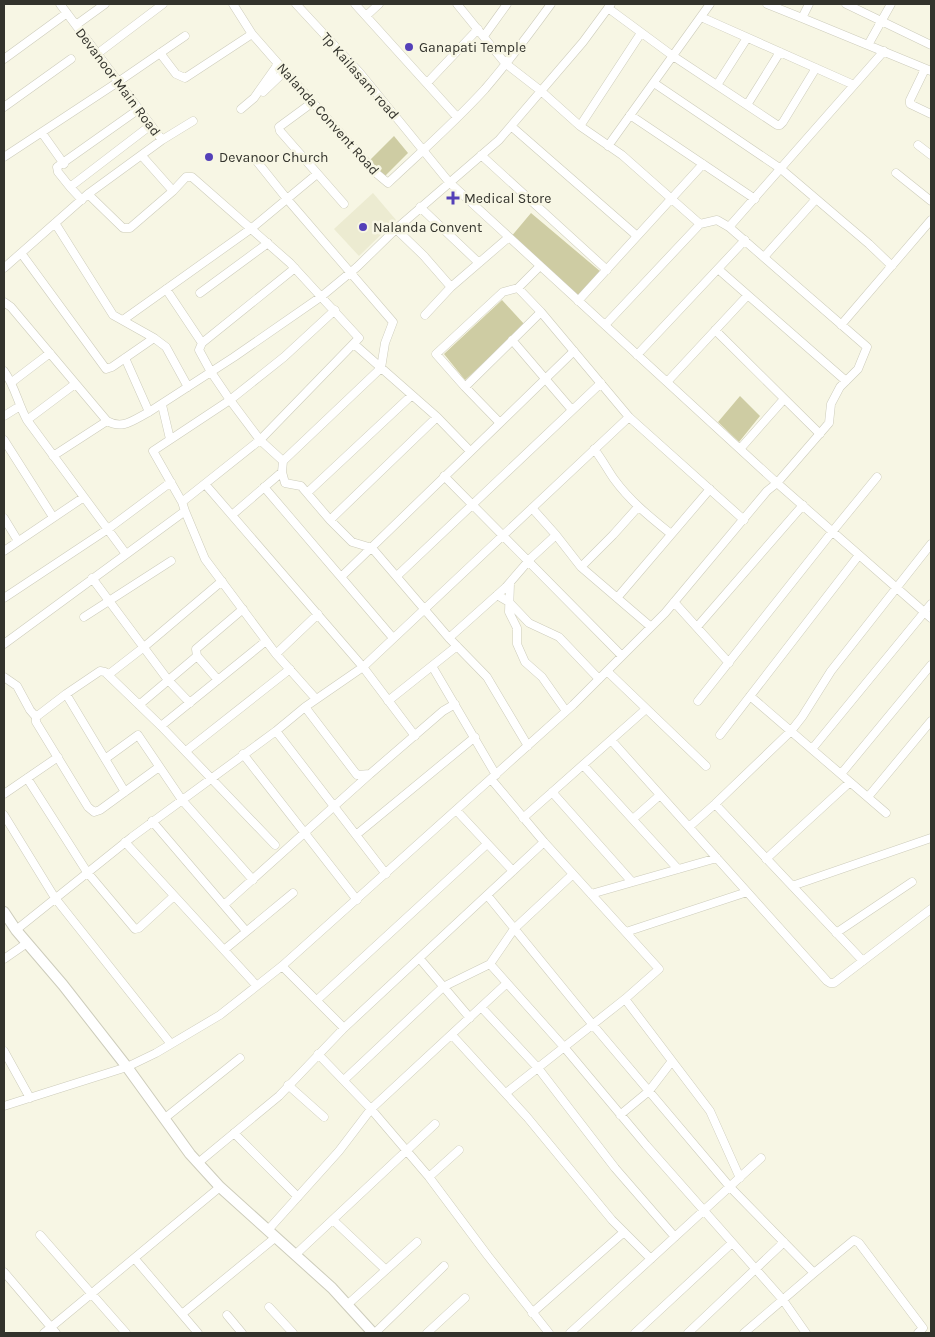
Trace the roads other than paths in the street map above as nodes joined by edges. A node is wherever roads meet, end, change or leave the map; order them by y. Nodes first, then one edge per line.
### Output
1 (60, 4) edge
2 (105, 4) edge
3 (163, 4) edge
4 (232, 4) edge
5 (296, 4) edge
6 (355, 4) edge
7 (379, 4) edge
8 (457, 4) edge
9 (507, 4) edge
10 (551, 4) edge
11 (710, 4) edge
12 (767, 4) edge
13 (809, 4) edge
14 (846, 4) edge
15 (891, 4) edge
16 (610, 6) edge
17 (67, 13) junction
18 (366, 16) junction
19 (701, 17) junction
20 (802, 18) junction
21 (881, 21) junction
22 (76, 25) junction
23 (481, 32) junction
24 (641, 32) junction
25 (252, 34) junction
26 (185, 36) dead end
27 (747, 38) junction
28 (868, 45) junction
29 (931, 45) edge
30 (884, 51) junction
31 (780, 52) junction
32 (160, 53) junction
33 (97, 54) junction
34 (673, 56) junction
35 (4, 59) edge
36 (71, 59) dead end
37 (506, 63) junction
38 (278, 64) junction
39 (816, 68) junction
40 (928, 70) edge
41 (285, 71) junction
42 (118, 82) junction
43 (654, 83) junction
44 (427, 84) junction
45 (717, 85) junction
46 (854, 85) junction
47 (541, 91) junction
48 (258, 98) dead end
49 (313, 102) junction
50 (747, 105) junction
51 (4, 107) edge
52 (139, 109) junction
53 (241, 109) dead end
54 (931, 114) edge
55 (630, 115) junction
56 (457, 117) junction
57 (193, 121) dead end
58 (151, 125) junction
59 (512, 126) junction
60 (580, 126) junction
61 (42, 133) junction
62 (162, 140) junction
63 (918, 145) dead end
64 (608, 146) junction
65 (424, 150) junction
66 (481, 155) junction
67 (931, 155) edge
68 (142, 156) junction
69 (4, 157) edge
70 (255, 159) dead end
71 (64, 164) junction
72 (703, 164) junction
73 (781, 170) junction
74 (896, 173) dead end
75 (317, 174) junction
76 (449, 182) junction
77 (70, 187) junction
78 (173, 191) junction
79 (85, 197) junction
80 (287, 199) junction
81 (672, 199) junction
82 (755, 199) junction
83 (816, 199) junction
84 (931, 201) edge
85 (344, 204) dead end
86 (420, 207) junction
87 (931, 220) edge
88 (55, 223) junction
89 (700, 224) junction
90 (730, 227) junction
91 (252, 228) junction
92 (396, 229) junction
93 (637, 236) junction
94 (509, 237) junction
95 (745, 240) junction
96 (268, 243) junction
97 (21, 253) junction
98 (764, 257) junction
99 (479, 263) junction
100 (540, 266) junction
101 (892, 266) junction
102 (4, 268) edge
103 (295, 268) junction
104 (718, 269) junction
105 (607, 270) junction
106 (350, 273) junction
107 (451, 287) junction
108 (518, 288) junction
109 (166, 289) junction
110 (200, 293) dead end
111 (322, 296) junction
112 (747, 296) junction
113 (578, 301) junction
114 (4, 302) edge
115 (335, 310) junction
116 (541, 312) junction
117 (425, 315) dead end
118 (123, 320) junction
119 (605, 325) junction
120 (841, 325) junction
121 (715, 330) junction
122 (154, 338) junction
123 (512, 340) junction
124 (202, 343) junction
125 (354, 344) junction
126 (574, 351) junction
127 (50, 354) junction
128 (637, 355) junction
129 (125, 358) junction
130 (382, 368) junction
131 (4, 371) edge
132 (211, 372) junction
133 (545, 379) junction
134 (846, 381) junction
135 (12, 382) junction
136 (601, 382) junction
137 (667, 382) junction
138 (75, 384) junction
139 (188, 387) junction
140 (465, 387) junction
141 (412, 395) junction
142 (784, 399) junction
143 (230, 400) junction
144 (162, 405) junction
145 (20, 406) junction
146 (572, 410) junction
147 (149, 412) junction
148 (4, 416) edge
149 (437, 416) junction
150 (629, 417) junction
151 (27, 420) junction
152 (106, 421) junction
153 (500, 423) junction
154 (820, 434) junction
155 (4, 440) edge
156 (170, 440) junction
157 (260, 440) junction
158 (594, 449) junction
159 (740, 449) junction
160 (470, 451) junction
161 (53, 456) junction
162 (283, 461) junction
163 (282, 472) junction
164 (444, 476) junction
165 (878, 477) dead end
166 (171, 482) junction
167 (777, 483) junction
168 (205, 484) junction
169 (264, 487) junction
170 (710, 489) junction
171 (307, 493) junction
172 (84, 497) junction
173 (182, 502) junction
174 (472, 504) junction
175 (803, 505) junction
176 (638, 507) junction
177 (532, 508) junction
178 (185, 511) junction
179 (232, 515) junction
180 (53, 517) junction
181 (4, 518) edge
182 (330, 520) junction
183 (744, 520) junction
184 (108, 529) junction
185 (832, 532) junction
186 (671, 534) junction
187 (503, 535) junction
188 (556, 535) junction
189 (18, 541) junction
190 (931, 544) edge
191 (372, 548) junction
192 (4, 551) edge
193 (126, 554) junction
194 (859, 556) junction
195 (171, 561) dead end
196 (528, 561) junction
197 (581, 567) junction
198 (397, 576) junction
199 (341, 577) junction
200 (92, 578) junction
201 (222, 581) junction
202 (510, 583) junction
203 (896, 588) junction
204 (497, 595) junction
205 (4, 598) edge
206 (617, 598) junction
207 (109, 601) junction
208 (509, 602) junction
209 (674, 602) junction
210 (931, 604) edge
211 (243, 609) junction
212 (424, 609) junction
213 (925, 612) junction
214 (318, 614) junction
215 (84, 617) dead end
216 (931, 618) edge
217 (529, 623) junction
218 (651, 627) junction
219 (517, 628) junction
220 (697, 628) junction
221 (393, 638) junction
222 (450, 638) junction
223 (266, 640) junction
224 (4, 644) edge
225 (457, 646) junction
226 (144, 647) junction
227 (276, 654) junction
228 (197, 656) junction
229 (622, 656) junction
230 (729, 663) junction
231 (931, 665) edge
232 (432, 666) junction
233 (363, 667) junction
234 (290, 669) junction
235 (607, 671) junction
236 (108, 675) junction
237 (4, 677) edge
238 (599, 679) junction
239 (168, 680) junction
240 (218, 680) junction
241 (66, 694) junction
242 (750, 696) junction
243 (316, 699) junction
244 (388, 701) junction
245 (698, 702) dead end
246 (190, 703) junction
247 (455, 704) junction
248 (139, 705) junction
249 (305, 707) junction
250 (646, 709) junction
251 (566, 711) junction
252 (36, 717) junction
253 (930, 724) edge
254 (162, 726) junction
255 (276, 731) junction
256 (791, 731) junction
257 (720, 735) dead end
258 (415, 736) junction
259 (475, 737) junction
260 (611, 740) junction
261 (528, 746) junction
262 (812, 749) junction
263 (186, 751) junction
264 (243, 754) junction
265 (58, 757) junction
266 (105, 759) junction
267 (583, 765) junction
268 (706, 766) dead end
269 (159, 767) junction
270 (370, 774) junction
271 (841, 774) junction
272 (494, 777) junction
273 (27, 778) junction
274 (212, 778) junction
275 (850, 782) junction
276 (125, 792) junction
277 (552, 792) junction
278 (4, 794) edge
279 (660, 795) junction
280 (868, 797) junction
281 (182, 800) junction
282 (715, 804) junction
283 (334, 807) junction
284 (456, 810) junction
285 (886, 813) dead end
286 (4, 815) edge
287 (524, 818) junction
288 (632, 819) junction
289 (152, 821) junction
290 (689, 827) junction
291 (305, 833) junction
292 (356, 836) junction
293 (931, 838) edge
294 (125, 842) junction
295 (544, 842) junction
296 (275, 844) dead end
297 (487, 844) junction
298 (717, 858) junction
299 (766, 859) junction
300 (678, 869) junction
301 (513, 871) junction
302 (87, 872) junction
303 (386, 874) junction
304 (572, 874) junction
305 (253, 880) junction
306 (632, 882) junction
307 (912, 882) dead end
308 (792, 886) junction
309 (293, 892) dead end
310 (748, 892) junction
311 (591, 894) junction
312 (487, 895) junction
313 (174, 896) junction
314 (55, 898) junction
315 (357, 900) junction
316 (224, 905) junction
317 (931, 909) edge
318 (4, 912) edge
319 (514, 929) junction
320 (16, 930) junction
321 (246, 931) junction
322 (626, 932) junction
323 (836, 933) junction
324 (27, 943) junction
325 (224, 950) junction
326 (4, 959) edge
327 (420, 959) junction
328 (863, 961) junction
329 (490, 964) junction
330 (282, 966) junction
331 (507, 983) junction
332 (256, 985) junction
333 (444, 987) junction
334 (625, 999) junction
335 (316, 1000) junction
336 (481, 1007) junction
337 (470, 1018) junction
338 (593, 1025) junction
339 (344, 1028) junction
340 (452, 1035) junction
341 (171, 1044) junction
342 (564, 1047) junction
343 (4, 1052) edge
344 (318, 1054) junction
345 (240, 1058) dead end
346 (672, 1061) junction
347 (127, 1067) junction
348 (538, 1068) junction
349 (344, 1080) junction
350 (288, 1085) junction
351 (649, 1091) junction
352 (506, 1093) junction
353 (30, 1098) junction
354 (4, 1106) edge
355 (372, 1109) junction
356 (620, 1115) junction
357 (324, 1117) dead end
358 (164, 1118) junction
359 (435, 1124) dead end
360 (234, 1132) junction
361 (459, 1150) dead end
362 (406, 1151) junction
363 (761, 1158) dead end
364 (198, 1163) junction
365 (429, 1177) junction
366 (740, 1178) junction
367 (220, 1187) junction
368 (730, 1187) junction
369 (298, 1197) junction
370 (704, 1211) junction
371 (333, 1220) junction
372 (624, 1232) junction
373 (272, 1234) junction
374 (40, 1235) dead end
375 (675, 1237) junction
376 (417, 1242) dead end
377 (732, 1242) junction
378 (784, 1242) junction
379 (295, 1255) junction
380 (135, 1259) junction
381 (650, 1260) junction
382 (444, 1266) dead end
383 (756, 1269) junction
384 (386, 1270) junction
385 (4, 1272) edge
386 (814, 1273) junction
387 (92, 1294) junction
388 (465, 1298) dead end
389 (783, 1300) junction
390 (347, 1305) junction
391 (269, 1307) dead end
392 (532, 1312) junction
393 (182, 1314) junction
394 (226, 1315) dead end
395 (53, 1330) edge
396 (371, 1332) edge
397 (44, 1333) edge
398 (126, 1333) edge
399 (198, 1333) edge
400 (242, 1333) edge
401 (293, 1333) edge
402 (427, 1333) edge
403 (549, 1333) edge
404 (570, 1333) edge
405 (635, 1333) edge
406 (688, 1333) edge
407 (744, 1333) edge
408 (806, 1333) edge
409 (918, 1333) edge

1 - 17 street, Devanoor Main Road
2 - 22 street
3 - 33 street
4 - 25 street, Nalanda Convent Road
5 - 65 street, Tp Kailasam road
6 - 18 street
7 - 18 street
8 - 23 street
9 - 23 street
10 - 37 street, Nalanda Convent Road
11 - 19 street
12 - 20 street
13 - 20 street
14 - 21 street
15 - 21 street
16 - 24 street
16 - 47 street
17 - 22 street, Devanoor Main Road
17 - 35 street
18 - 44 street
19 - 27 street
19 - 34 street
20 - 28 street
21 - 28 street
21 - 29 street
22 - 33 street, Devanoor Main Road
23 - 37 street
23 - 44 street
24 - 34 street
24 - 60 street
25 - 32 street
25 - 38 street, Nalanda Convent Road
26 - 32 street
27 - 31 street
27 - 45 street
28 - 30 street
30 - 40 street
30 - 46 street
31 - 39 street
31 - 50 street
32 - 42 street
33 - 42 street, Devanoor Main Road
34 - 43 street
34 - 45 street
36 - 51 street
37 - 47 street
37 - 56 street, Nalanda Convent Road
38 - 41 street, Nalanda Convent Road
38 - 53 street
39 - 46 street
39 - 50 street
40 - 54 street
41 - 48 street
41 - 49 street, Nalanda Convent Road
42 - 52 street, Devanoor Main Road
42 - 61 street
43 - 55 street
43 - 73 street
44 - 56 street
45 - 50 street
46 - 73 street
47 - 59 street
47 - 60 street
49 - 65 street, Nalanda Convent Road
49 - 75 street
52 - 58 street, Devanoor Main Road
52 - 71 street
55 - 64 street
55 - 72 street
56 - 65 street, Nalanda Convent Road
57 - 62 street
58 - 62 street, Devanoor Main Road
58 - 77 street
59 - 66 street
59 - 93 street
60 - 64 street
61 - 69 street
61 - 71 street
62 - 68 street, Devanoor Main Road
63 - 67 street
64 - 81 street
65 - 76 street, Tp Kailasam road
66 - 76 street
66 - 105 street
68 - 78 street
68 - 79 street, Devanoor Main Road
70 - 80 street
71 - 77 street
72 - 81 street
72 - 82 street
73 - 82 street
73 - 83 street
74 - 84 street
75 - 80 street
75 - 85 street
76 - 86 street
76 - 94 street, Tp Kailasam road
77 - 79 street
78 - 79 street
78 - 91 street
79 - 88 street, Devanoor Main Road
80 - 91 street
80 - 106 street
81 - 89 street
81 - 93 street
82 - 90 street
83 - 98 street
83 - 101 street
86 - 92 street
86 - 99 street
87 - 101 street
88 - 97 street, Devanoor Main Road
88 - 118 street
89 - 90 street
89 - 119 street
90 - 95 street
91 - 96 street
91 - 109 street
92 - 106 street
92 - 107 street
93 - 105 street
94 - 99 street
94 - 100 street, Tp Kailasam road
95 - 98 street
95 - 104 street
96 - 103 street
96 - 110 street
97 - 102 street, Devanoor Main Road
97 - 129 street
98 - 120 street
99 - 107 street
100 - 108 street
100 - 113 street, Tp Kailasam road
101 - 120 street
103 - 111 street
103 - 124 street
104 - 112 street
104 - 128 street
105 - 113 street
106 - 111 street
106 - 130 street
107 - 117 street
108 - 116 street
108 - 140 street
109 - 118 street
109 - 124 street
111 - 115 street
111 - 132 street
112 - 121 street
112 - 134 street
113 - 119 street, Tp Kailasam road
114 - 127 street
115 - 125 street
115 - 143 street
116 - 123 street
116 - 126 street
118 - 122 street
119 - 128 street, Tp Kailasam road
120 - 134 street
121 - 137 street
121 - 142 street
122 - 129 street
122 - 139 street
123 - 133 street
123 - 140 street
124 - 132 street
125 - 130 street
125 - 157 street
126 - 133 street
126 - 136 street
127 - 135 street
127 - 138 street
128 - 137 street, Tp Kailasam road
129 - 147 street
130 - 141 street
130 - 162 street
131 - 135 street
132 - 139 street
132 - 143 street
133 - 146 street
133 - 153 street
134 - 154 street
135 - 145 street
136 - 146 street
136 - 150 street
137 - 159 street, Tp Kailasam road
138 - 151 street
138 - 152 street
139 - 144 street
140 - 153 street
141 - 149 street
141 - 171 street
142 - 154 street
142 - 159 street
143 - 156 street
143 - 157 street
144 - 147 street
144 - 156 street
145 - 148 street
145 - 151 street
146 - 174 street
147 - 152 street
149 - 160 street
149 - 182 street
150 - 158 street
150 - 170 street
151 - 161 street
152 - 161 street
153 - 160 street
154 - 167 street
155 - 180 street
156 - 166 street
157 - 162 street
157 - 168 street
158 - 176 street
158 - 177 street
159 - 167 street, Tp Kailasam road
160 - 164 street
161 - 172 street
162 - 163 street
163 - 169 street
163 - 171 street
164 - 174 street
164 - 191 street
165 - 185 street
166 - 173 street
166 - 184 street
167 - 175 street, Tp Kailasam road
167 - 183 street
168 - 173 street
168 - 179 street
169 - 179 street
169 - 199 street
170 - 183 street
170 - 186 street
171 - 182 street
172 - 180 street
172 - 184 street
173 - 178 street
174 - 187 street
174 - 198 street
175 - 185 street, Tp Kailasam road
175 - 220 street
176 - 186 street
176 - 197 street
177 - 187 street
177 - 188 street
178 - 193 street
178 - 201 street
179 - 214 street
180 - 189 street
181 - 189 street
182 - 191 street
183 - 209 street
184 - 193 street
184 - 205 street
185 - 194 street, Tp Kailasam road
185 - 230 street
186 - 206 street
187 - 196 street
187 - 212 street
188 - 196 street
188 - 197 street
189 - 192 street
190 - 203 street
191 - 198 street
191 - 199 street
193 - 200 street
194 - 203 street, Tp Kailasam road
194 - 242 street
195 - 207 street
196 - 202 street
196 - 229 street
197 - 206 street
198 - 212 street
199 - 221 street
200 - 207 street
200 - 224 street
201 - 211 street
201 - 226 street
202 - 204 street
202 - 208 street
203 - 213 street, Tp Kailasam road
203 - 256 street
204 - 208 street
204 - 222 street
206 - 218 street
207 - 215 street
207 - 226 street
208 - 217 street
208 - 219 street
209 - 218 street
209 - 220 street
210 - 213 street
211 - 223 street
211 - 228 street
212 - 221 street
212 - 222 street
213 - 216 street, Tp Kailasam road
213 - 262 street
214 - 227 street
214 - 233 street
217 - 219 street
217 - 238 street
218 - 229 street
219 - 251 street
220 - 230 street
221 - 233 street
222 - 225 street
223 - 227 street
223 - 240 street
225 - 232 street
225 - 261 street
226 - 236 street
226 - 239 street
227 - 234 street
228 - 239 street
228 - 240 street
229 - 235 street
230 - 245 street
231 - 271 street
232 - 244 street
232 - 247 street
233 - 243 street
233 - 244 street
234 - 243 street
234 - 263 street
235 - 238 street
235 - 250 street
236 - 241 street
236 - 248 street
237 - 252 street
238 - 251 street
239 - 246 street
239 - 248 street
240 - 246 street
241 - 252 street
241 - 266 street
242 - 256 street
242 - 257 street
243 - 249 street
244 - 258 street
246 - 254 street
247 - 258 street
247 - 259 street
248 - 254 street
249 - 255 street
249 - 270 street
250 - 260 street
250 - 268 street
251 - 261 street
252 - 265 street
253 - 280 street
254 - 263 street
255 - 264 street
255 - 283 street
256 - 262 street
256 - 282 street
258 - 270 street
259 - 272 street
259 - 292 street
260 - 267 street
260 - 279 street
261 - 272 street
262 - 271 street
263 - 274 street
264 - 274 street
264 - 291 street
265 - 273 street
265 - 276 street
266 - 269 street
266 - 276 street
267 - 277 street
267 - 288 street
269 - 276 street
269 - 281 street
270 - 283 street
271 - 275 street
272 - 284 street
272 - 287 street
273 - 278 street
273 - 302 street
274 - 281 street
274 - 296 street
275 - 280 street
275 - 299 street
277 - 287 street
277 - 306 street
279 - 288 street
279 - 290 street
280 - 285 street
281 - 289 street
281 - 305 street
282 - 290 street
282 - 299 street
283 - 291 street
283 - 292 street
284 - 297 street
284 - 303 street
286 - 314 street
287 - 295 street
288 - 300 street
289 - 294 street
289 - 316 street
290 - 298 street
291 - 305 street
291 - 315 street
292 - 303 street
293 - 308 street
294 - 302 street
294 - 313 street
295 - 301 street
295 - 304 street
297 - 301 street
297 - 335 street
298 - 300 street
298 - 310 street
299 - 308 street
300 - 306 street
301 - 312 street
302 - 313 street
302 - 314 street
303 - 315 street
304 - 311 street
304 - 319 street
305 - 316 street
306 - 311 street
307 - 323 street
308 - 323 street
309 - 321 street
310 - 322 street
310 - 328 street
311 - 322 street
312 - 319 street
312 - 327 street
313 - 325 street
314 - 320 street
314 - 341 street
315 - 330 street
316 - 321 street
317 - 328 street
318 - 320 street
319 - 329 street
319 - 338 street
320 - 324 street
321 - 325 street
322 - 334 street
323 - 328 street
324 - 326 street
324 - 347 street
325 - 332 street
327 - 333 street
327 - 339 street
329 - 331 street
329 - 333 street
330 - 332 street
330 - 335 street
331 - 336 street
331 - 342 street
332 - 341 street
333 - 337 street
333 - 349 street
334 - 338 street
334 - 346 street
335 - 339 street
336 - 337 street
336 - 348 street
337 - 340 street
338 - 342 street
338 - 351 street
339 - 344 street
340 - 352 street
340 - 355 street
341 - 347 street
342 - 348 street
342 - 356 street
343 - 353 street
344 - 349 street
344 - 350 street
345 - 358 street
346 - 351 street
346 - 366 street
347 - 353 street
347 - 358 street
348 - 352 street
348 - 375 street
349 - 355 street
350 - 357 street
350 - 360 street
351 - 356 street
351 - 368 street
352 - 372 street
353 - 354 street
355 - 362 street
355 - 369 street
356 - 370 street
358 - 364 street
359 - 362 street
360 - 364 street
360 - 369 street
361 - 365 street
362 - 365 street
362 - 371 street
363 - 366 street
364 - 367 street
365 - 392 street
366 - 368 street
367 - 373 street
367 - 380 street
368 - 370 street
368 - 378 street
369 - 373 street
370 - 375 street
370 - 377 street
371 - 379 street
371 - 384 street
372 - 381 street
372 - 392 street
373 - 379 street
373 - 393 street
374 - 387 street
375 - 381 street
376 - 384 street
377 - 383 street
377 - 405 street
378 - 383 street
378 - 386 street
379 - 390 street
380 - 387 street
380 - 393 street
381 - 404 street
382 - 396 street
383 - 389 street
383 - 406 street
384 - 390 street
385 - 395 street
386 - 389 street
386 - 409 street
387 - 395 street
387 - 398 street
388 - 402 street
389 - 407 street
389 - 408 street
390 - 396 street
391 - 401 street
392 - 403 street
393 - 399 street
394 - 400 street
395 - 397 street

